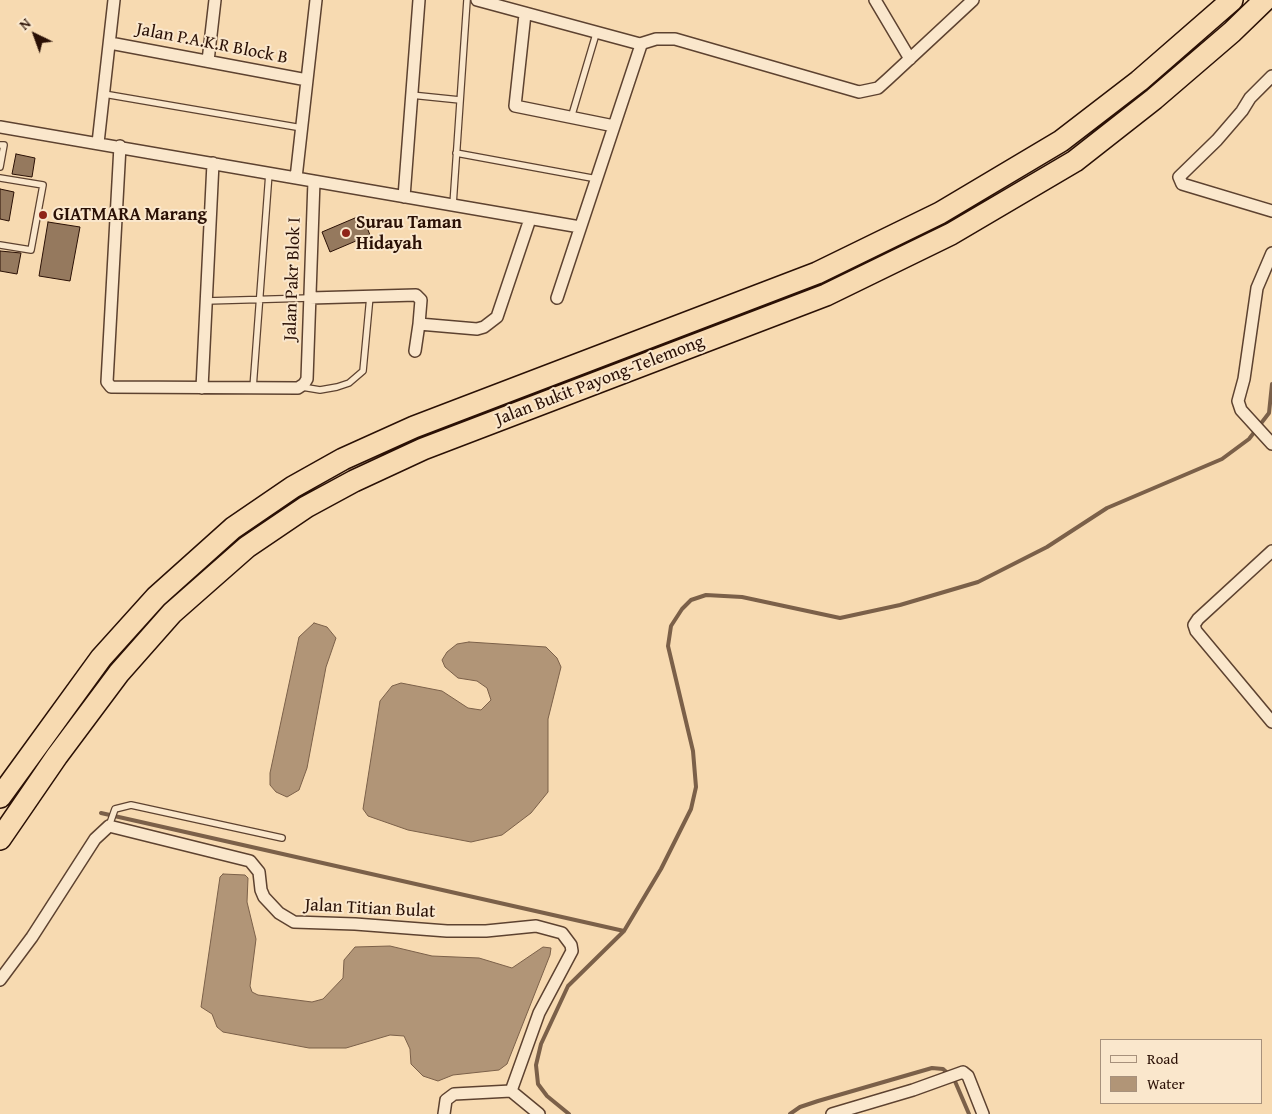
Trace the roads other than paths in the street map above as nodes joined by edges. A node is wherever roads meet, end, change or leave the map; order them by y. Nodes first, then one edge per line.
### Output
1 (114, 0) edge
2 (215, 0) edge
3 (316, 0) edge
4 (419, 0) edge
5 (467, 0) edge
6 (477, 0) edge
7 (875, 0) edge
8 (973, 0) edge
9 (1232, 0) edge
10 (1265, 0) edge
11 (524, 14) junction
12 (596, 34) junction
13 (110, 43) junction
14 (641, 45) junction
15 (910, 59) junction
16 (208, 61) junction
17 (1272, 76) edge
18 (307, 80) junction
19 (104, 94) junction
20 (411, 95) junction
21 (460, 100) junction
22 (571, 118) junction
23 (614, 126) junction
24 (0, 127) edge
25 (302, 128) junction
26 (98, 143) junction
27 (0, 145) edge
28 (120, 146) junction
29 (456, 153) junction
30 (213, 163) junction
31 (0, 167) edge
32 (269, 173) junction
33 (0, 178) edge
34 (296, 178) junction
35 (596, 179) junction
36 (314, 181) junction
37 (404, 196) junction
38 (452, 205) junction
39 (1272, 211) edge
40 (530, 219) junction
41 (580, 227) junction
42 (0, 245) edge
43 (1272, 253) edge
44 (370, 296) junction
45 (310, 298) junction
46 (557, 298) dead end
47 (259, 299) junction
48 (206, 301) junction
49 (419, 324) junction
50 (414, 350) dead end
51 (305, 383) junction
52 (202, 388) junction
53 (253, 388) junction
54 (1270, 442) edge
55 (1272, 551) edge
56 (1272, 722) edge
57 (0, 797) edge
58 (109, 826) junction
59 (0, 838) edge
60 (282, 838) dead end
61 (0, 980) edge
62 (511, 1091) junction
63 (444, 1114) edge
64 (539, 1114) edge
65 (832, 1114) edge
66 (983, 1114) edge

1 - 13 street
2 - 16 street
3 - 18 street
4 - 20 street
5 - 21 lane
6 - 11 street
7 - 15 street
8 - 15 street
9 - 57 highway, Jalan Bukit Payong-Telemong
10 - 59 highway, Jalan Bukit Payong-Telemong
11 - 12 street
11 - 22 street
12 - 14 street
12 - 22 lane
13 - 16 street, Jalan P.A.K.R Block B
13 - 19 street
14 - 15 street
14 - 23 street
16 - 18 street, Jalan P.A.K.R Block B
17 - 39 street
18 - 25 street
19 - 25 lane
19 - 26 street
20 - 21 lane
20 - 37 street
21 - 29 lane
22 - 23 street
23 - 35 street
24 - 26 street
25 - 34 street
26 - 28 street
27 - 31 lane
28 - 30 street
28 - 52 street
29 - 35 lane
29 - 38 lane
30 - 32 street
30 - 48 street
32 - 34 street
32 - 47 lane
33 - 42 lane
34 - 36 street
35 - 41 street
36 - 37 street
36 - 45 street, Jalan Pakr Blok I
37 - 38 street
38 - 40 street
40 - 41 street
40 - 49 street
41 - 46 street
43 - 54 street
44 - 45 street
44 - 49 street
44 - 51 lane
45 - 47 lane
45 - 51 street, Jalan Pakr Blok I
47 - 48 lane
47 - 53 lane
48 - 52 street
49 - 50 street
51 - 53 street
52 - 53 street
55 - 56 street
58 - 60 lane
58 - 61 street
58 - 62 street, Jalan Titian Bulat
62 - 63 street
62 - 64 street
65 - 66 street

